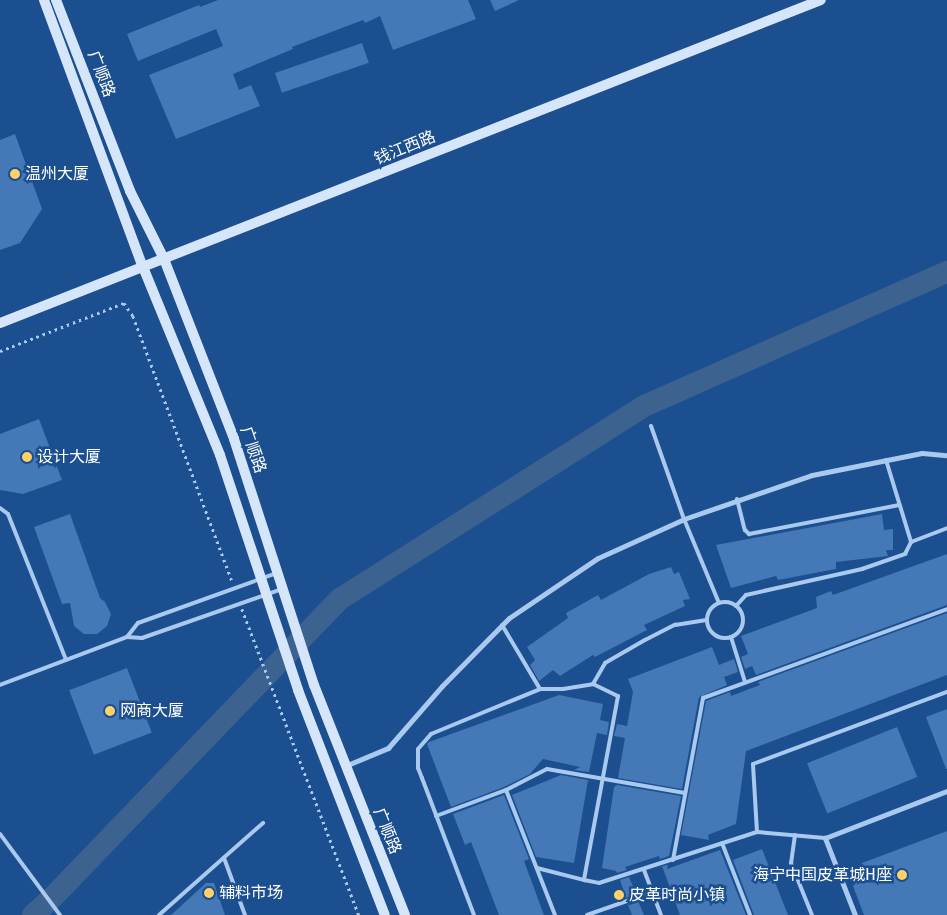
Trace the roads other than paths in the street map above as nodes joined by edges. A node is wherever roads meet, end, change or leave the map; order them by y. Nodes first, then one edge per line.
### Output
1 (44, 0) edge
2 (56, 0) edge
3 (821, 0) edge
4 (164, 259) junction
5 (143, 267) junction
6 (0, 322) edge
7 (651, 426) dead end
8 (947, 454) edge
9 (886, 460) junction
10 (736, 499) junction
11 (899, 505) junction
12 (0, 508) edge
13 (684, 518) junction
14 (947, 528) edge
15 (911, 542) junction
16 (277, 573) junction
17 (261, 579) junction
18 (282, 589) junction
19 (266, 594) junction
20 (718, 603) junction
21 (736, 606) junction
22 (947, 609) edge
23 (706, 620) junction
24 (502, 625) junction
25 (127, 637) junction
26 (731, 637) junction
27 (66, 660) junction
28 (745, 682) junction
29 (593, 684) junction
30 (0, 685) edge
31 (540, 689) junction
32 (947, 692) edge
33 (344, 766) junction
34 (603, 778) junction
35 (506, 790) junction
36 (947, 791) edge
37 (685, 793) junction
38 (436, 816) junction
39 (263, 824) dead end
40 (757, 832) junction
41 (0, 834) edge
42 (795, 835) junction
43 (825, 838) junction
44 (722, 844) junction
45 (224, 858) junction
46 (672, 860) junction
47 (537, 868) junction
48 (644, 870) junction
49 (584, 880) junction
50 (653, 892) junction
51 (60, 915) edge
52 (159, 915) edge
53 (245, 915) edge
54 (385, 915) edge
55 (405, 915) edge
56 (474, 915) edge
57 (556, 915) edge
58 (587, 915) edge
59 (661, 915) edge
60 (750, 915) edge
61 (812, 915) edge
62 (854, 915) edge

1 - 5 main road, 广顺路
2 - 4 main road, 广顺路
3 - 4 main road, 钱江西路
4 - 5 main road, 钱江西路
4 - 16 main road, 广顺路
5 - 6 main road, 钱江西路
5 - 17 main road, 广顺路
7 - 13 lane
8 - 9 street
9 - 10 street
9 - 11 lane
10 - 11 lane
10 - 13 street
11 - 15 lane
12 - 27 lane
13 - 20 lane
13 - 24 street
14 - 15 lane
15 - 21 lane
16 - 17 lane
16 - 18 main road, 广顺路
17 - 19 main road, 广顺路
17 - 25 lane
18 - 19 lane
18 - 33 main road, 广顺路
19 - 25 lane
19 - 54 main road, 广顺路
20 - 21 lane
20 - 23 lane
21 - 26 lane
22 - 28 lane
23 - 26 lane
23 - 29 lane
24 - 31 lane
24 - 33 street
25 - 27 lane
26 - 28 lane
27 - 30 lane
28 - 37 lane
29 - 31 lane
29 - 34 lane
31 - 38 lane
32 - 40 lane
33 - 55 main road, 广顺路
34 - 35 lane
34 - 37 lane
34 - 49 lane
35 - 38 lane
35 - 47 lane
36 - 43 street
37 - 46 lane
38 - 56 lane
39 - 45 lane
40 - 42 lane
40 - 44 lane
41 - 51 lane
42 - 43 lane
42 - 61 lane
43 - 62 street
44 - 46 lane
44 - 60 lane
45 - 52 lane
45 - 53 lane
46 - 48 lane
47 - 49 lane
47 - 57 lane
48 - 49 lane
48 - 50 lane
50 - 58 lane
50 - 59 lane

